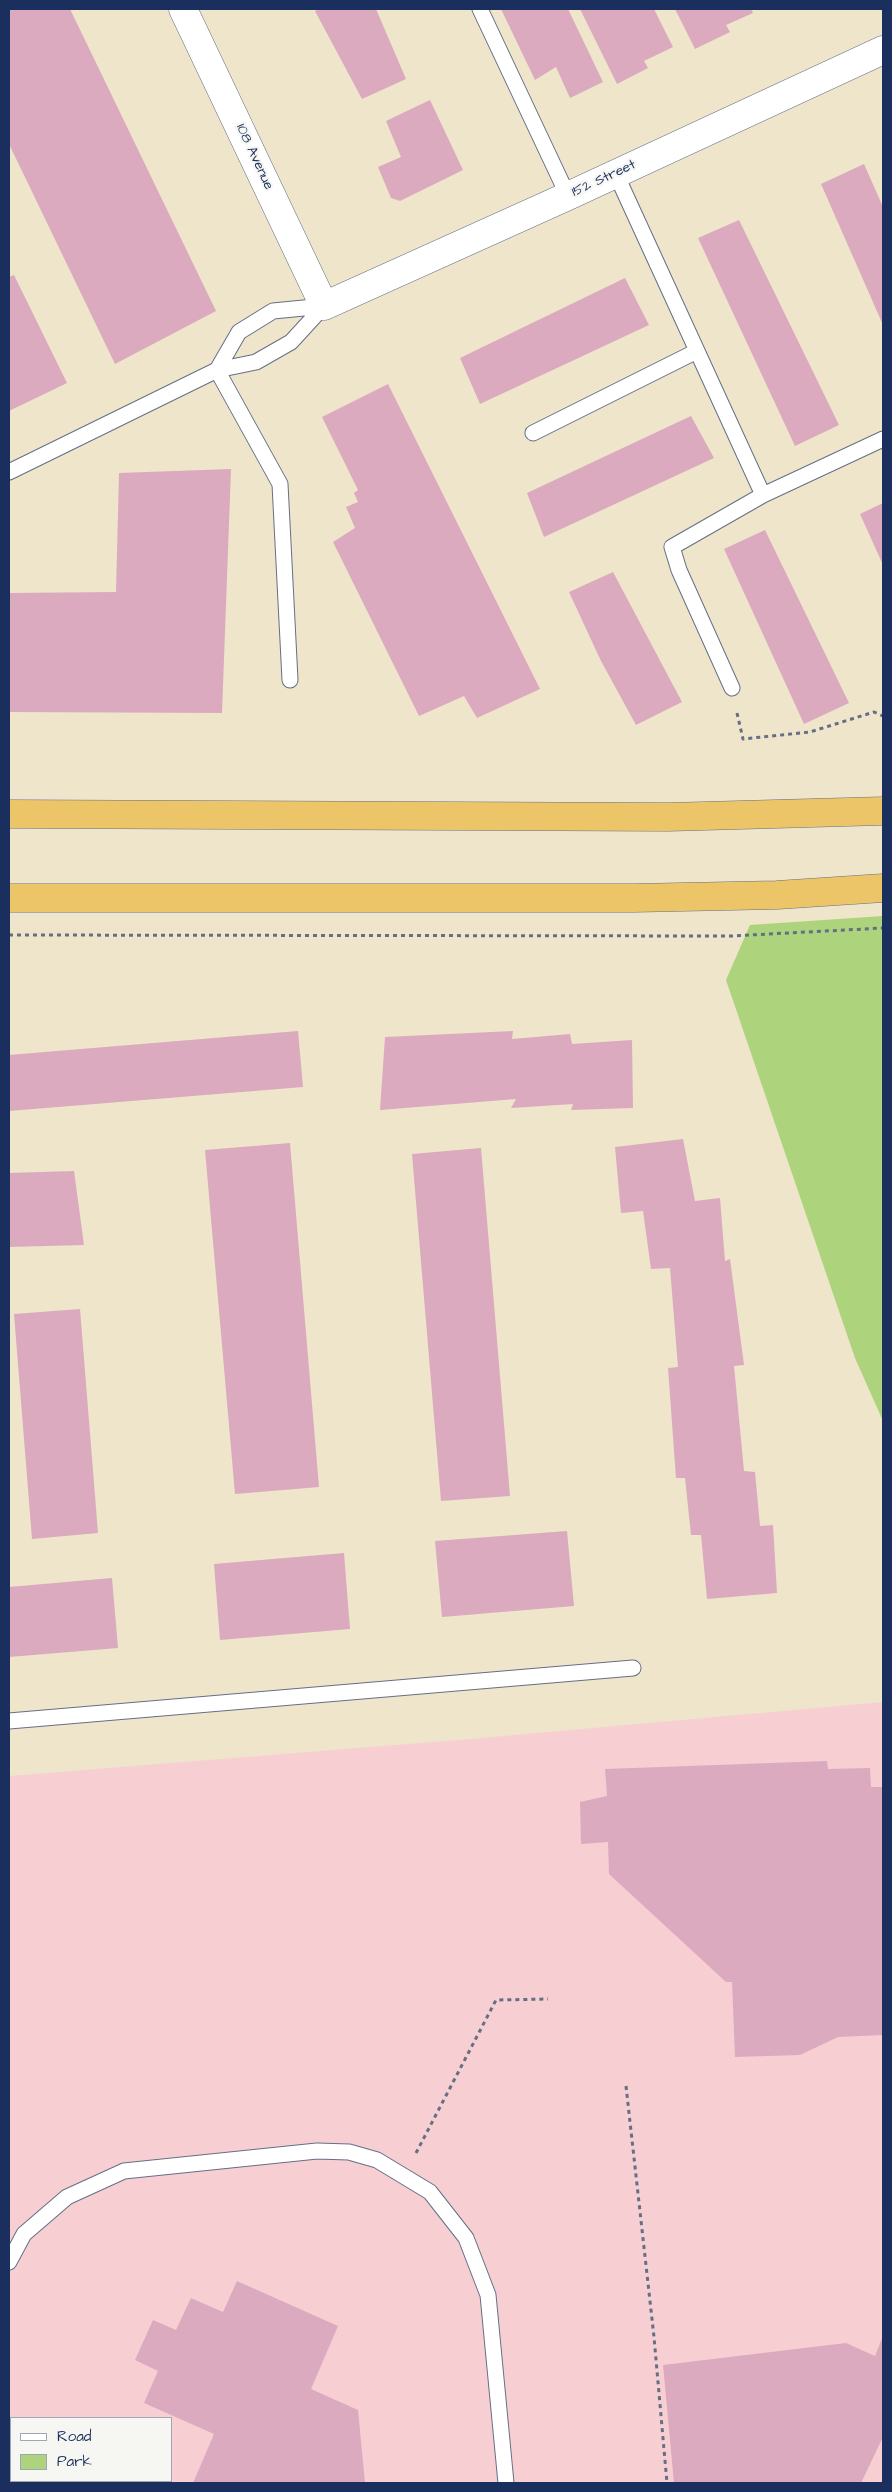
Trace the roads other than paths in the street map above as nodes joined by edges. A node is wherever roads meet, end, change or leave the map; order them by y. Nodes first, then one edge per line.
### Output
1 (183, 9) edge
2 (480, 9) edge
3 (883, 50) edge
4 (616, 174) junction
5 (568, 196) junction
6 (324, 306) junction
7 (697, 351) junction
8 (217, 370) junction
9 (533, 433) dead end
10 (883, 440) edge
11 (9, 472) edge
12 (763, 495) junction
13 (290, 680) dead end
14 (732, 688) road end
15 (883, 811) edge
16 (9, 814) edge
17 (883, 888) edge
18 (9, 898) edge
19 (633, 1668) dead end
20 (9, 1721) edge
21 (9, 2262) edge
22 (506, 2483) edge

1 - 6 street, 108 Avenue
2 - 5 lane
3 - 4 street, 152 Street
4 - 5 street, 152 Street
4 - 7 lane
5 - 6 street, 152 Street
6 - 8 lane
6 - 8 lane
7 - 9 lane
7 - 12 lane
8 - 11 lane
8 - 13 lane
10 - 12 lane
12 - 14 lane
15 - 16 highway
17 - 18 highway
19 - 20 lane
21 - 22 lane

